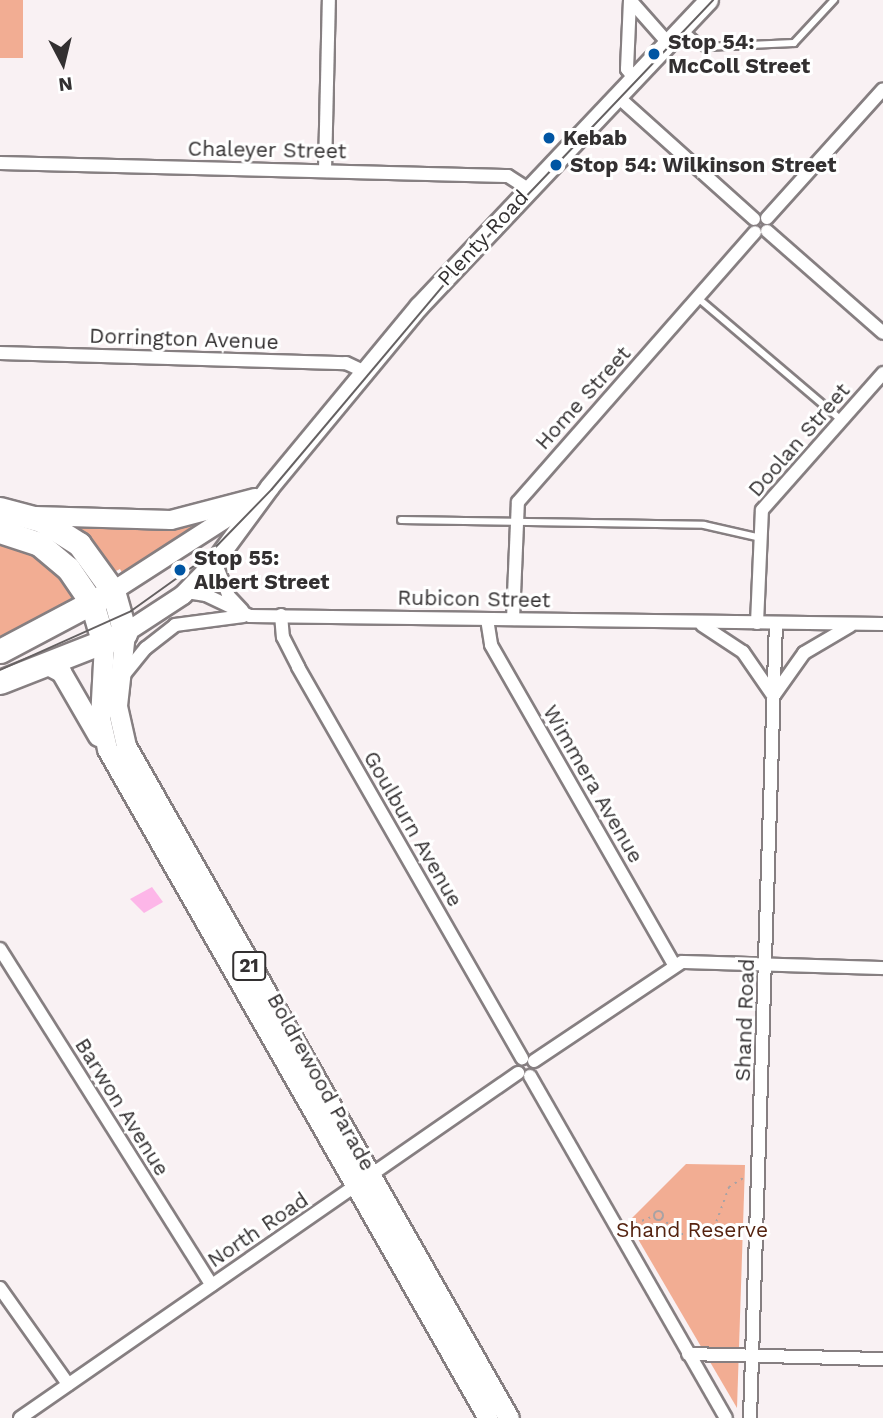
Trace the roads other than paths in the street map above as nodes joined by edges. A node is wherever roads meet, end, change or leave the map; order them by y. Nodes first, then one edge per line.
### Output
1 (329, 0) edge
2 (630, 0) edge
3 (709, 0) edge
4 (834, 0) edge
5 (682, 28) junction
6 (668, 43) junction
7 (634, 78) junction
8 (883, 89) edge
9 (617, 96) junction
10 (0, 163) edge
11 (325, 171) junction
12 (528, 189) junction
13 (761, 225) junction
14 (699, 299) junction
15 (883, 333) edge
16 (0, 353) edge
17 (365, 372) junction
18 (883, 373) edge
19 (841, 420) junction
20 (270, 487) junction
21 (255, 498) junction
22 (0, 509) edge
23 (25, 515) junction
24 (401, 520) dead end
25 (514, 521) junction
26 (0, 531) edge
27 (757, 537) junction
28 (215, 562) junction
29 (113, 591) junction
30 (187, 592) junction
31 (92, 603) junction
32 (255, 615) junction
33 (281, 615) junction
34 (487, 619) junction
35 (513, 619) junction
36 (688, 622) junction
37 (757, 623) junction
38 (776, 623) junction
39 (853, 624) junction
40 (883, 624) edge
41 (125, 633) junction
42 (104, 644) junction
43 (0, 651) edge
44 (48, 665) junction
45 (122, 677) junction
46 (0, 682) edge
47 (773, 698) junction
48 (107, 748) junction
49 (0, 949) edge
50 (766, 964) junction
51 (674, 965) junction
52 (883, 968) edge
53 (247, 979) junction
54 (528, 1060) junction
55 (524, 1074) junction
56 (371, 1174) junction
57 (354, 1188) junction
58 (212, 1285) junction
59 (0, 1288) edge
60 (688, 1354) junction
61 (752, 1356) junction
62 (883, 1359) edge
63 (68, 1384) junction
64 (20, 1418) edge
65 (488, 1418) edge
66 (509, 1418) edge
67 (726, 1418) edge
68 (750, 1418) edge

1 - 11 street
2 - 6 street
2 - 7 street
3 - 5 main road, Plenty Road
4 - 5 lane
5 - 6 main road, Plenty Road
6 - 7 main road, Plenty Road
7 - 9 main road, Plenty Road
8 - 13 street, Home Street
9 - 12 main road, Plenty Road
9 - 13 street
10 - 11 street, Chaleyer Street
11 - 12 street, Chaleyer Street
12 - 17 main road, Plenty Road
13 - 14 street, Home Street
13 - 15 street
14 - 19 lane
14 - 25 street, Home Street
16 - 17 street, Dorrington Avenue
17 - 20 main road, Plenty Road
18 - 19 street, Doolan Street
19 - 27 street, Doolan Street
20 - 21 main road, Plenty Road
20 - 28 main road, Plenty Road
21 - 23 main road
21 - 29 main road, Plenty Road
22 - 23 highway, 21
23 - 29 highway, 21
24 - 25 lane
25 - 27 lane
25 - 35 street, Home Street
26 - 31 highway, 21
27 - 37 street, Doolan Street
28 - 30 main road, Plenty Road
28 - 32 street
29 - 31 highway, Plenty Road
29 - 41 highway, 21
30 - 32 street, Rubicon Street
30 - 41 main road, Plenty Road
31 - 42 highway, 21
31 - 43 highway, Plenty Road
32 - 33 street, Rubicon Street
32 - 45 street, Rubicon Street
33 - 34 street, Rubicon Street
33 - 54 street, Goulburn Avenue
34 - 35 street, Rubicon Street
34 - 51 street, Wimmera Avenue
35 - 36 street, Rubicon Street
36 - 37 street, Rubicon Street
36 - 47 street, Rubicon Street
37 - 38 street, Rubicon Street
38 - 39 street, Rubicon Street
38 - 47 street, Shand Road
39 - 40 street, Rubicon Street
39 - 47 street
41 - 42 highway, Plenty Road
41 - 45 main road, Boldrewood Parade / 21
42 - 44 highway, Plenty Road
42 - 48 main road, Boldrewood Parade / 21
44 - 46 highway, Plenty Road
44 - 48 main road
45 - 53 main road, Boldrewood Parade / 21
47 - 50 street, Shand Road
48 - 53 main road, Boldrewood Parade / 21
49 - 58 street, Barwon Avenue
50 - 51 street
50 - 52 street
50 - 61 street, Shand Road
51 - 54 street
53 - 56 main road, Boldrewood Parade / 21
53 - 57 main road, Boldrewood Parade / 21
54 - 55 street
55 - 56 street, North Road
55 - 60 street
56 - 57 street, North Road
56 - 66 main road, Boldrewood Parade / 21
57 - 58 street, North Road
57 - 65 main road, Boldrewood Parade / 21
58 - 63 street, North Road
59 - 63 street
60 - 61 street
60 - 67 street
61 - 62 street
61 - 68 street, Shand Road
63 - 64 street, North Road

